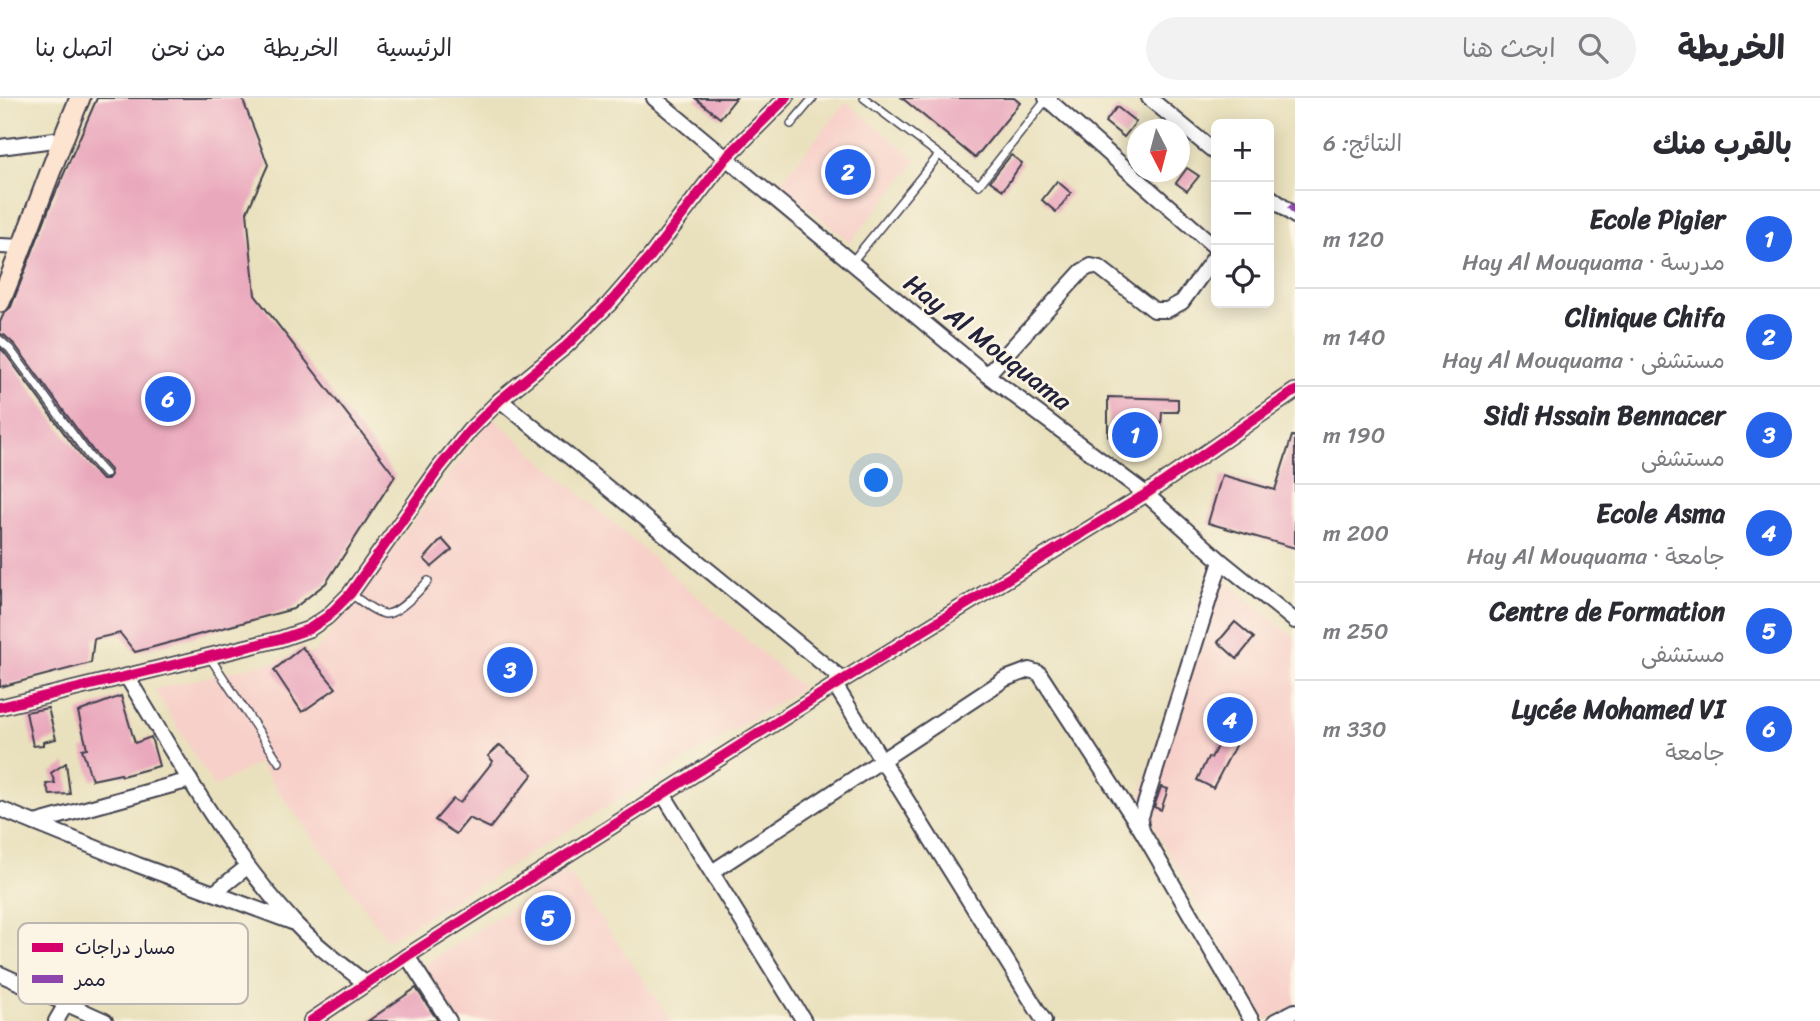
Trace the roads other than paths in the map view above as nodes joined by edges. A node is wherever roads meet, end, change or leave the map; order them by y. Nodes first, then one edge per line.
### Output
1 (80, 98) edge
2 (654, 98) edge
3 (786, 98) edge
4 (813, 98) edge
5 (864, 98) edge
6 (1046, 98) edge
7 (1149, 98) edge
8 (791, 124) dead end
9 (62, 139) junction
10 (0, 147) edge
11 (1211, 149) edge
12 (939, 155) junction
13 (726, 158) junction
14 (1274, 200) edge
15 (1295, 216) edge
16 (1213, 245) edge
17 (0, 246) edge
18 (23, 247) junction
19 (1211, 262) edge
20 (850, 263) junction
21 (0, 302) edge
22 (0, 340) edge
23 (987, 375) junction
24 (1295, 391) edge
25 (500, 400) junction
26 (105, 474) dead end
27 (1146, 494) junction
28 (1221, 561) junction
29 (428, 581) dead end
30 (350, 594) junction
31 (1295, 621) edge
32 (208, 655) junction
33 (127, 677) junction
34 (839, 682) junction
35 (0, 707) edge
36 (882, 760) junction
37 (279, 762) dead end
38 (190, 780) junction
39 (663, 794) junction
40 (0, 808) edge
41 (36, 823) junction
42 (1142, 831) junction
43 (247, 867) junction
44 (712, 872) junction
45 (214, 893) junction
46 (294, 923) junction
47 (407, 956) junction
48 (0, 974) edge
49 (18, 982) edge
50 (365, 983) junction
51 (66, 1004) joint
52 (1295, 1011) edge
53 (56, 1021) edge
54 (105, 1021) edge
55 (311, 1021) edge
56 (449, 1021) edge
57 (804, 1021) edge
58 (1044, 1021) edge
59 (1252, 1021) edge
60 (1275, 1021) edge

1 - 9 main road
2 - 13 street, Hay Al Mouquama
3 - 13 street
4 - 8 lane
5 - 12 lane
6 - 12 lane
6 - 16 street
7 - 11 street
9 - 10 street
9 - 18 main road
12 - 20 lane
13 - 20 street, Hay Al Mouquama
13 - 25 street
14 - 15 street
17 - 18 street
18 - 21 main road
19 - 23 street
20 - 23 street, Hay Al Mouquama
22 - 26 lane
23 - 27 street, Hay Al Mouquama
24 - 27 street
25 - 30 street
25 - 34 street
27 - 28 street, Hay Al Mouquama
27 - 34 street
28 - 31 street, Hay Al Mouquama
28 - 42 street
29 - 30 lane
30 - 32 street
32 - 33 street
32 - 37 lane
33 - 35 street
33 - 38 street
34 - 36 street
34 - 39 street
36 - 42 street
36 - 44 street
36 - 58 street
38 - 41 street
38 - 43 street
39 - 44 street
39 - 47 street
40 - 41 street
41 - 45 street
42 - 59 street
43 - 45 street
43 - 46 street
44 - 57 street
45 - 46 street
46 - 50 street
47 - 50 street
47 - 56 street
48 - 49 street
50 - 55 street
51 - 53 street
51 - 54 street
52 - 60 street

